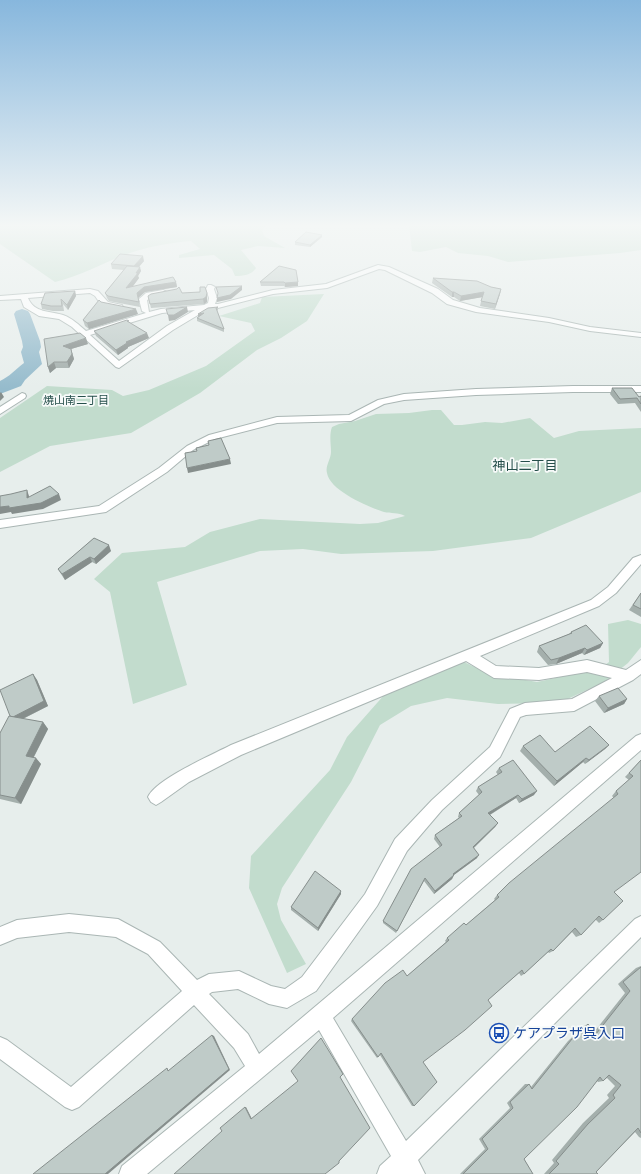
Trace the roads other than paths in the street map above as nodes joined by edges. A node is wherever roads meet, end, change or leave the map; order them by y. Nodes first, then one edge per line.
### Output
1 (347, 279) edge
2 (410, 279) edge
3 (211, 287) dead end
4 (168, 291) edge
5 (24, 297) junction
6 (0, 298) edge
7 (205, 307) junction
8 (125, 308) edge
9 (146, 312) junction
10 (84, 334) junction
11 (641, 336) edge
12 (641, 389) edge
13 (22, 396) dead end
14 (0, 411) edge
15 (0, 524) edge
16 (641, 559) edge
17 (467, 655) junction
18 (635, 671) edge
19 (638, 748) edge
20 (156, 797) dead end
21 (641, 925) edge
22 (0, 936) edge
23 (196, 992) junction
24 (321, 1016) junction
25 (0, 1047) edge
26 (256, 1069) junction
27 (409, 1166) edge
28 (130, 1174) edge
29 (388, 1174) edge

1 - 7 street
2 - 11 street
3 - 7 street
4 - 9 street
5 - 6 street
5 - 8 street
5 - 10 street
7 - 9 street
7 - 10 street
9 - 10 street
12 - 15 street
13 - 14 street
16 - 17 street
17 - 18 street
17 - 20 street
18 - 23 street
19 - 24 street
21 - 27 street
22 - 23 street
23 - 25 street
23 - 26 street
24 - 26 street
24 - 27 street
26 - 28 street
27 - 29 street

